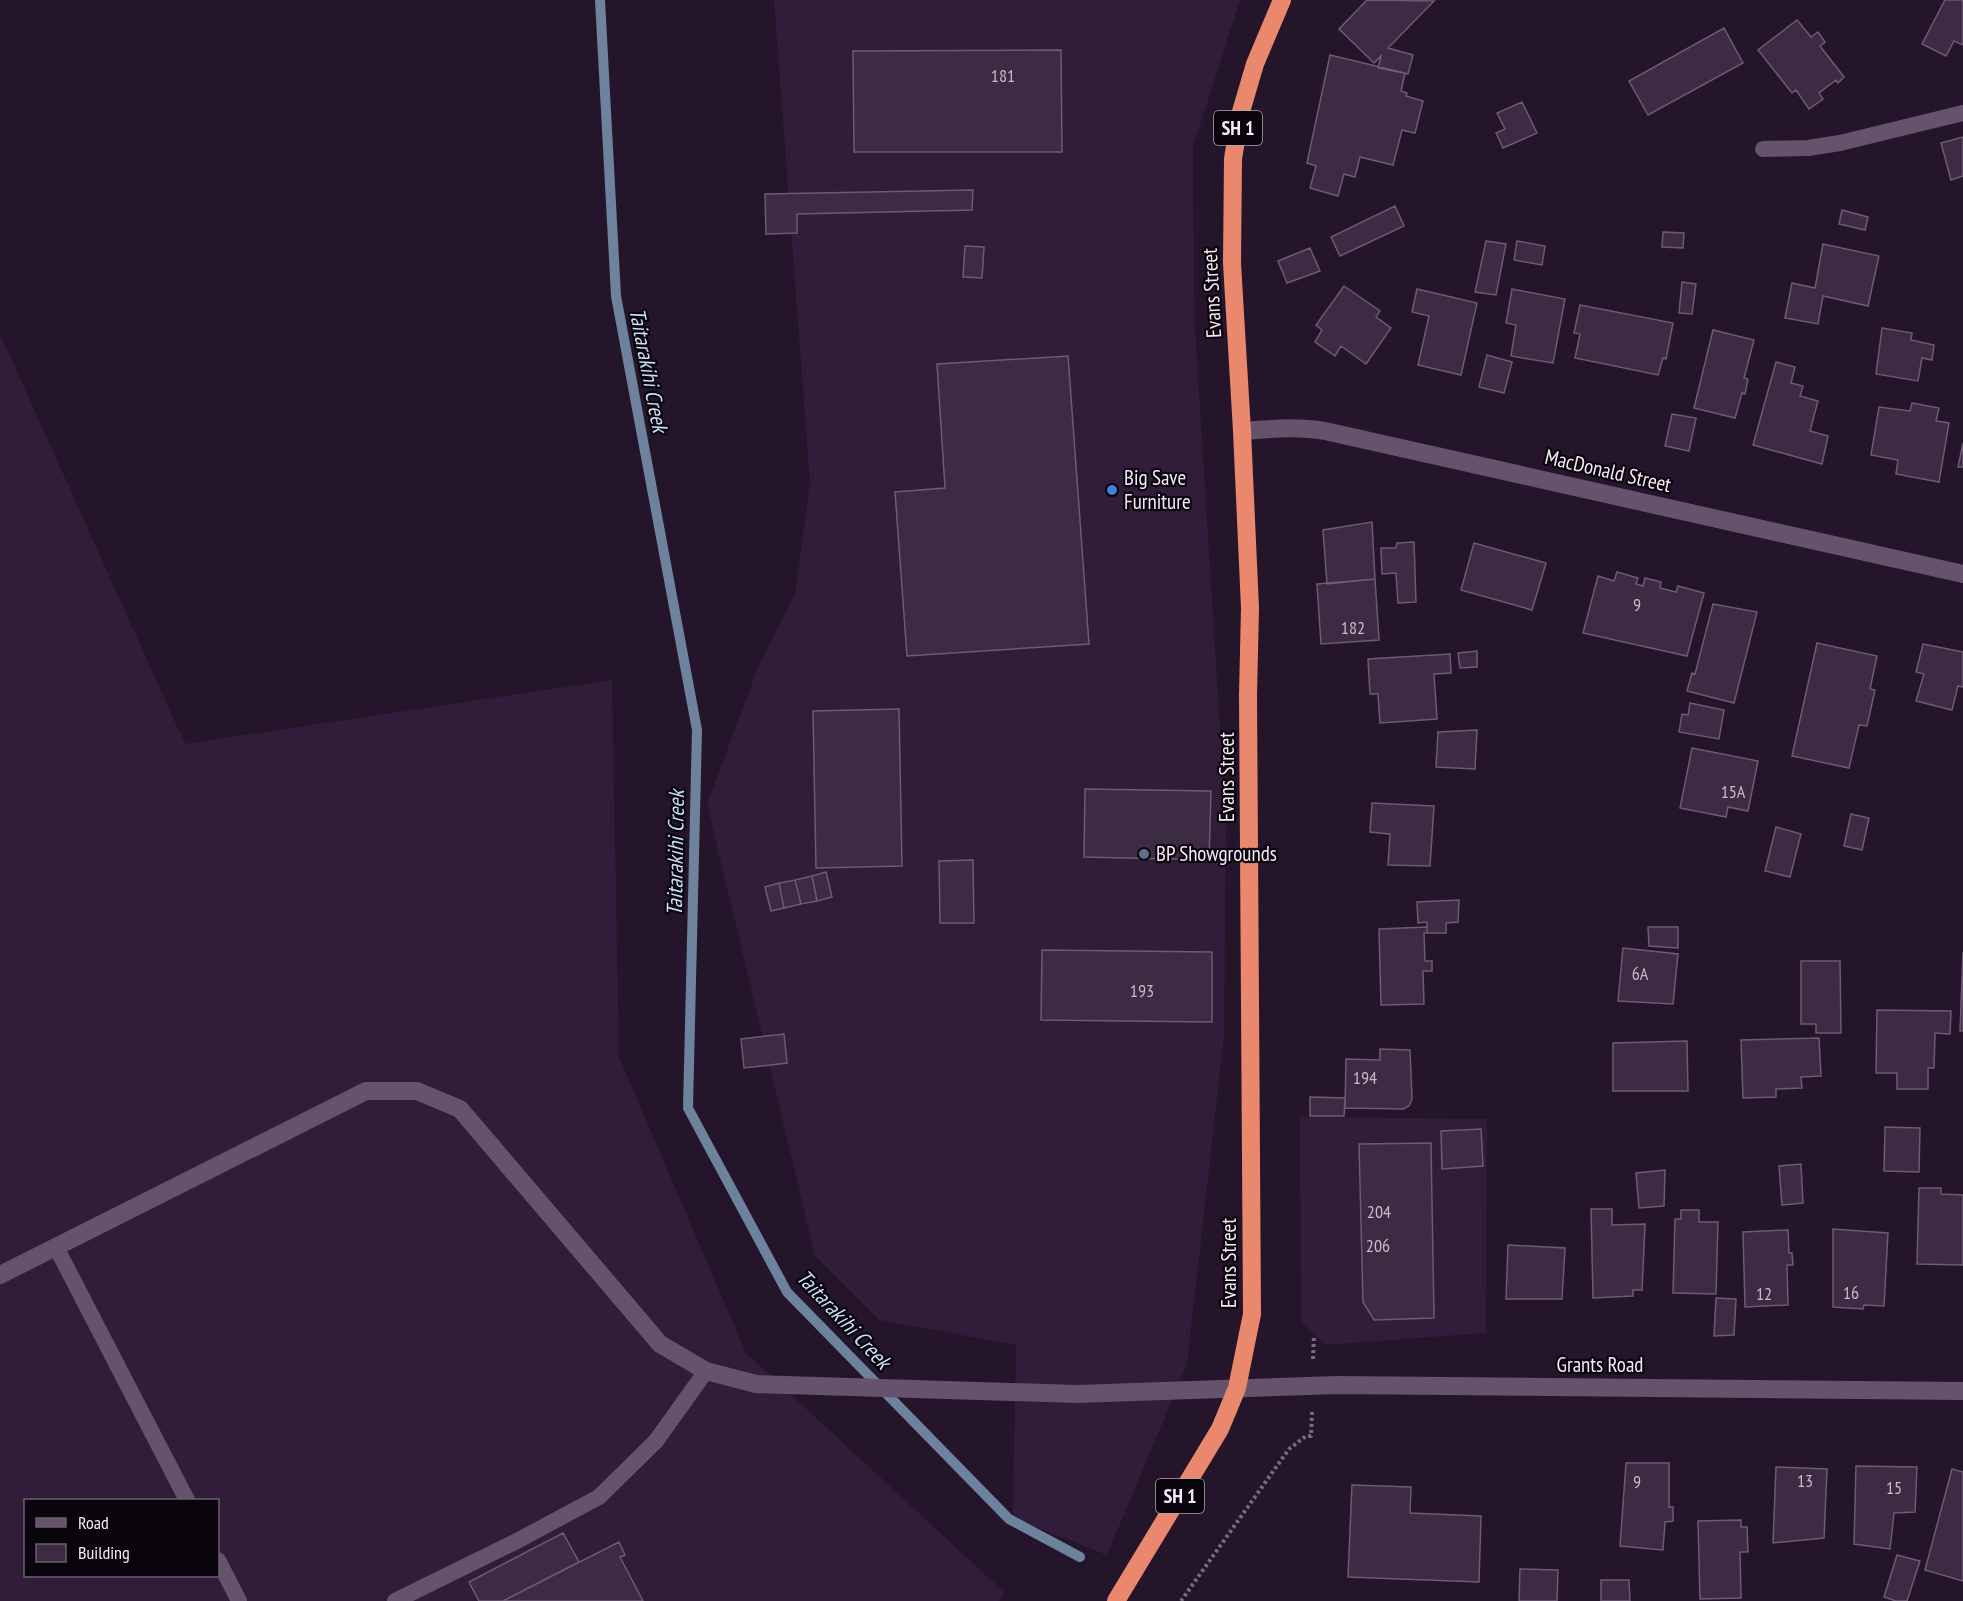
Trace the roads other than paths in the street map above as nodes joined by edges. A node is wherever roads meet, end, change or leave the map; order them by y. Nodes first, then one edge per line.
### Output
1 (1282, 0) edge
2 (1963, 113) edge
3 (1763, 149) dead end
4 (1242, 431) junction
5 (1963, 573) edge
6 (56, 1247) junction
7 (0, 1275) edge
8 (706, 1371) junction
9 (1237, 1388) junction
10 (1963, 1390) edge
11 (186, 1499) edge
12 (219, 1562) edge
13 (239, 1601) edge
14 (395, 1601) edge
15 (1116, 1601) edge

1 - 4 highway, Evans Street / SH 1
2 - 3 lane
4 - 5 street, MacDonald Street
4 - 9 highway, Evans Street / SH 1
6 - 7 street, Grants Road
6 - 8 street, Grants Road
6 - 11 lane
8 - 9 street, Grants Road
8 - 14 lane
9 - 10 street, Grants Road
9 - 15 highway, Evans Street / SH 1
12 - 13 lane

